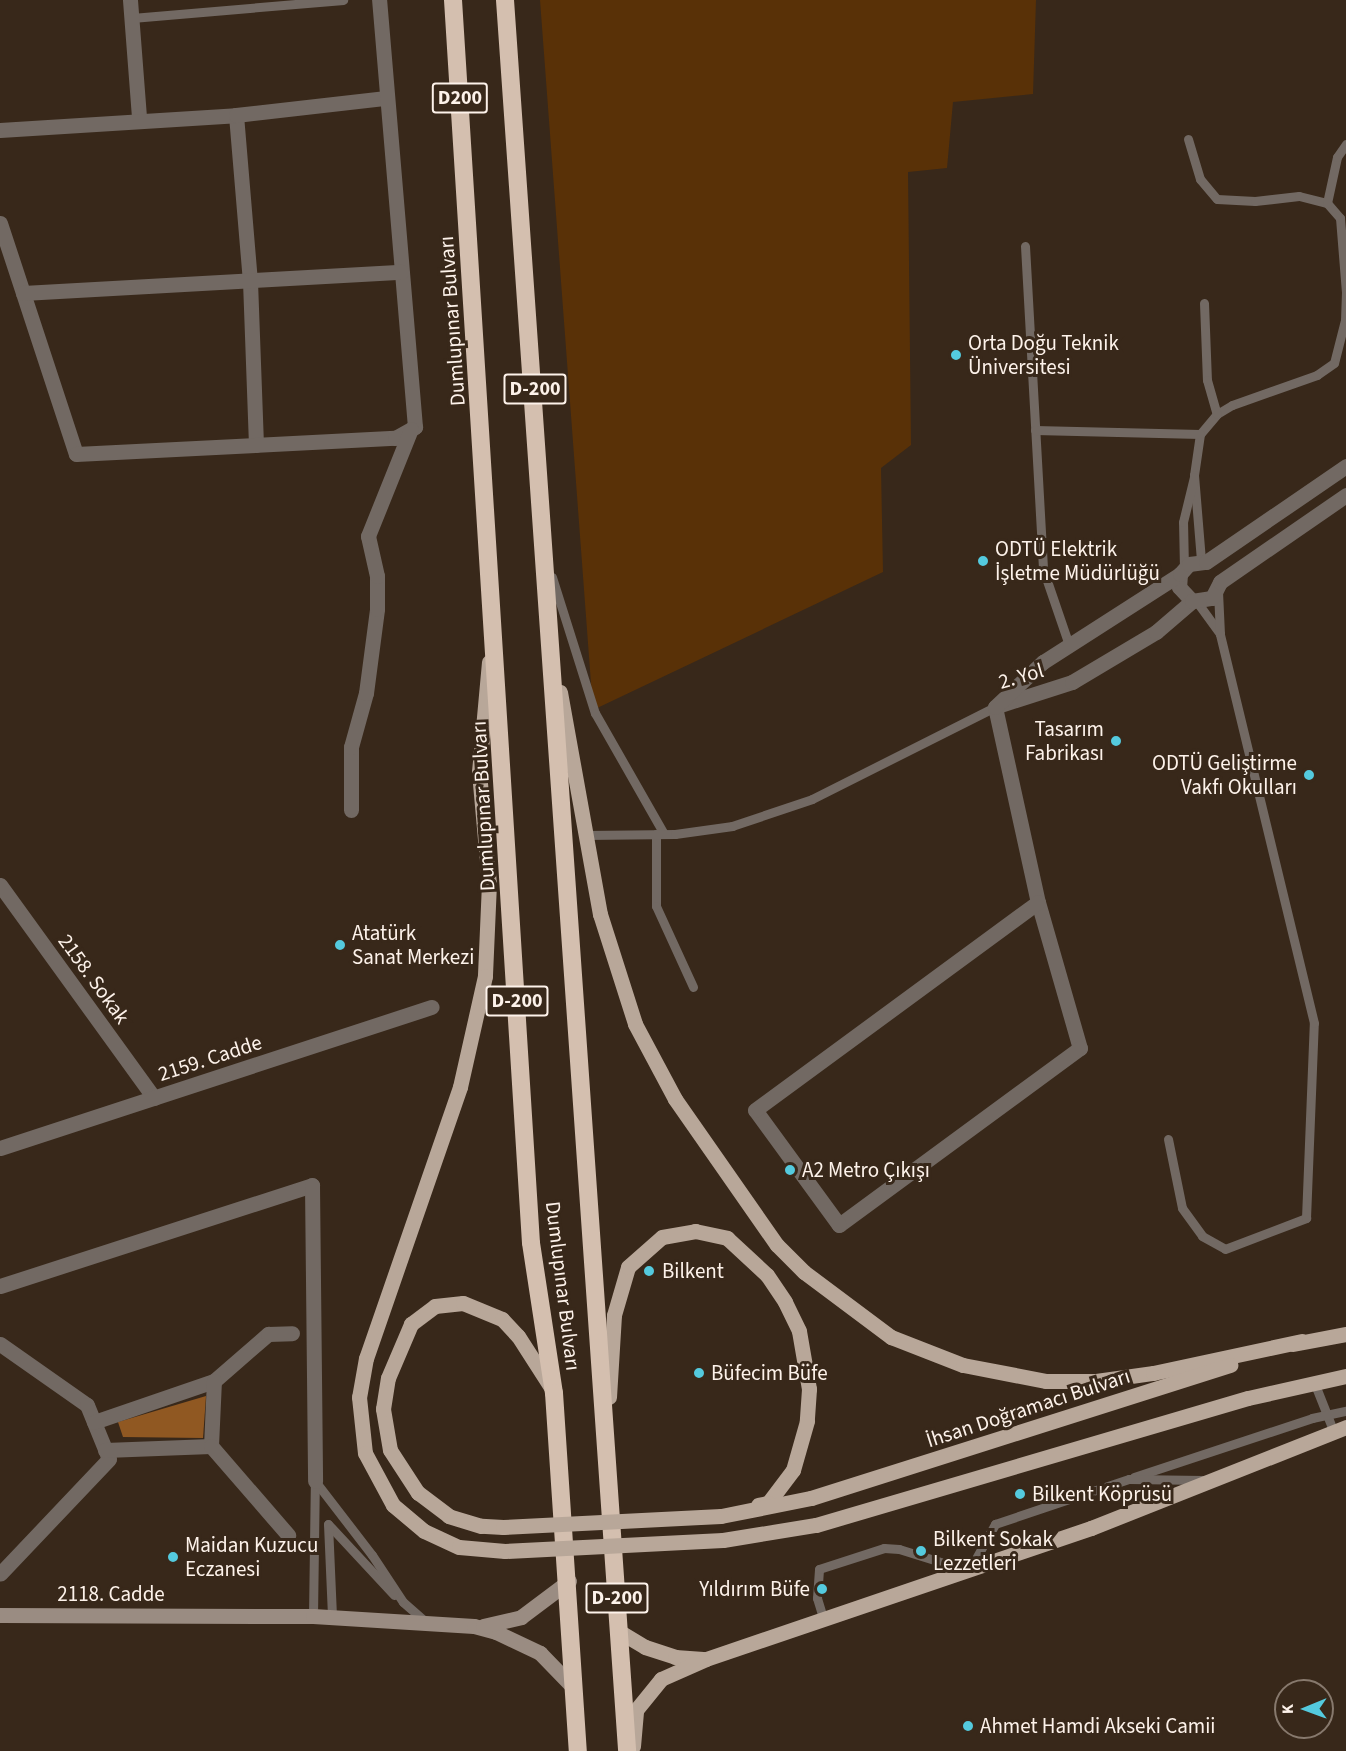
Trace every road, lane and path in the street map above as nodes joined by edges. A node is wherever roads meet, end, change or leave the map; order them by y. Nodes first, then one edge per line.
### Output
1 (130, 0) edge
2 (343, 0) edge
3 (379, 0) edge
4 (453, 0) edge
5 (505, 0) edge
6 (132, 18) junction
7 (387, 98) junction
8 (236, 115) junction
9 (139, 118) junction
10 (513, 119) joint
11 (0, 130) edge
12 (1188, 139) dead end
13 (1346, 144) edge
14 (467, 197) joint
15 (1327, 202) junction
16 (0, 223) edge
17 (1025, 246) dead end
18 (401, 272) junction
19 (250, 280) junction
20 (23, 293) junction
21 (1204, 303) dead end
22 (1217, 414) junction
23 (411, 429) junction
24 (1035, 430) junction
25 (1200, 434) junction
26 (256, 445) junction
27 (1346, 466) edge
28 (1194, 475) junction
29 (1346, 495) edge
30 (546, 558) junction
31 (1203, 561) junction
32 (1182, 571) junction
33 (1219, 587) junction
34 (1194, 602) junction
35 (493, 608) junction
36 (1220, 634) junction
37 (1069, 645) junction
38 (553, 660) junction
39 (995, 707) junction
40 (351, 810) dead end
41 (660, 834) junction
42 (586, 835) junction
43 (0, 885) edge
44 (1038, 902) junction
45 (693, 987) dead end
46 (432, 1007) dead end
47 (154, 1098) junction
48 (1168, 1139) dead end
49 (0, 1148) edge
50 (0, 1286) edge
51 (292, 1333) dead end
52 (1346, 1334) edge
53 (1302, 1341) junction
54 (0, 1344) edge
55 (1346, 1376) edge
56 (214, 1381) junction
57 (1314, 1382) junction
58 (554, 1393) junction
59 (1346, 1411) edge
60 (1327, 1415) junction
61 (94, 1422) junction
62 (1339, 1429) edge
63 (606, 1445) junction
64 (211, 1446) junction
65 (105, 1450) junction
66 (1129, 1479) junction
67 (1217, 1480) junction
68 (315, 1481) junction
69 (722, 1516) junction
70 (288, 1536) dead end
71 (969, 1571) junction
72 (0, 1574) edge
73 (569, 1581) junction
74 (403, 1602) junction
75 (0, 1615) edge
76 (313, 1616) junction
77 (332, 1617) junction
78 (426, 1621) junction
79 (824, 1622) junction
80 (474, 1626) junction
81 (620, 1632) junction
82 (706, 1659) junction
83 (573, 1688) junction
84 (578, 1751) edge
85 (627, 1751) edge
86 (632, 1751) edge

1 - 6 street
2 - 6 lane
3 - 7 street
4 - 14 highway, Dumlupınar Bulvarı / D200
5 - 10 highway, Dumlupınar Bulvarı / D200
6 - 9 street
7 - 8 street
7 - 18 street
8 - 9 street
8 - 19 street
9 - 11 street
10 - 30 highway, Dumlupınar Bulvarı / D-200
12 - 15 lane
13 - 15 lane
14 - 35 highway, Dumlupınar Bulvarı / D-200
15 - 22 lane
16 - 20 street
17 - 24 lane
18 - 19 street
18 - 23 street
19 - 20 street
19 - 26 street
20 - 26 street
21 - 22 lane
22 - 25 lane
23 - 26 street
23 - 40 street
24 - 25 lane
24 - 37 lane
25 - 28 lane
27 - 31 street, 2. Yol
28 - 31 lane
28 - 32 lane
29 - 33 street, 2. Yol
30 - 38 highway, Dumlupınar Bulvarı / D-200
30 - 41 lane
31 - 32 street, 2. Yol
31 - 33 street
32 - 34 street
32 - 37 street, 2. Yol
33 - 34 street, 2. Yol
33 - 36 lane
34 - 36 lane
34 - 39 street, 2. Yol
35 - 57 main road, bridge
35 - 58 highway, Dumlupınar Bulvarı / D-200
36 - 48 lane
37 - 39 street, 2. Yol
38 - 42 main road
38 - 63 highway, Dumlupınar Bulvarı / D-200
39 - 41 lane
39 - 44 street
41 - 42 lane
41 - 45 lane
42 - 53 main road
43 - 47 street, 2158. Sokak
44 - 44 street
46 - 47 street, 2159. Cadde
47 - 49 street, 2159. Cadde
50 - 68 street
51 - 56 street
52 - 53 main road, İhsan Doğramacı Bulvarı
53 - 69 main road, İhsan Doğramacı Bulvarı
54 - 61 street
55 - 57 main road
56 - 61 street
56 - 64 street
57 - 60 lane
58 - 69 main road, bridge
58 - 73 highway, Dumlupınar Bulvarı / D-200
59 - 60 lane
60 - 62 lane
60 - 66 lane
61 - 65 street
62 - 67 main road
63 - 69 main road
63 - 81 highway, Dumlupınar Bulvarı / D-200
64 - 65 street
64 - 70 street
65 - 72 street
66 - 67 lane
66 - 71 lane
67 - 71 main road
68 - 74 lane
68 - 76 lane
71 - 79 main road
71 - 79 lane
73 - 80 street
73 - 83 highway, Dumlupınar Bulvarı / D-200
74 - 77 lane
74 - 78 lane
75 - 76 street, 2118. Cadde
76 - 77 street, 2118. Cadde
77 - 78 street, 2118. Cadde
78 - 80 street, 2118. Cadde
79 - 82 main road
80 - 83 street
81 - 82 main road
81 - 85 highway, Dumlupınar Bulvarı / D-200
82 - 86 main road
83 - 84 highway, Dumlupınar Bulvarı / D-200

